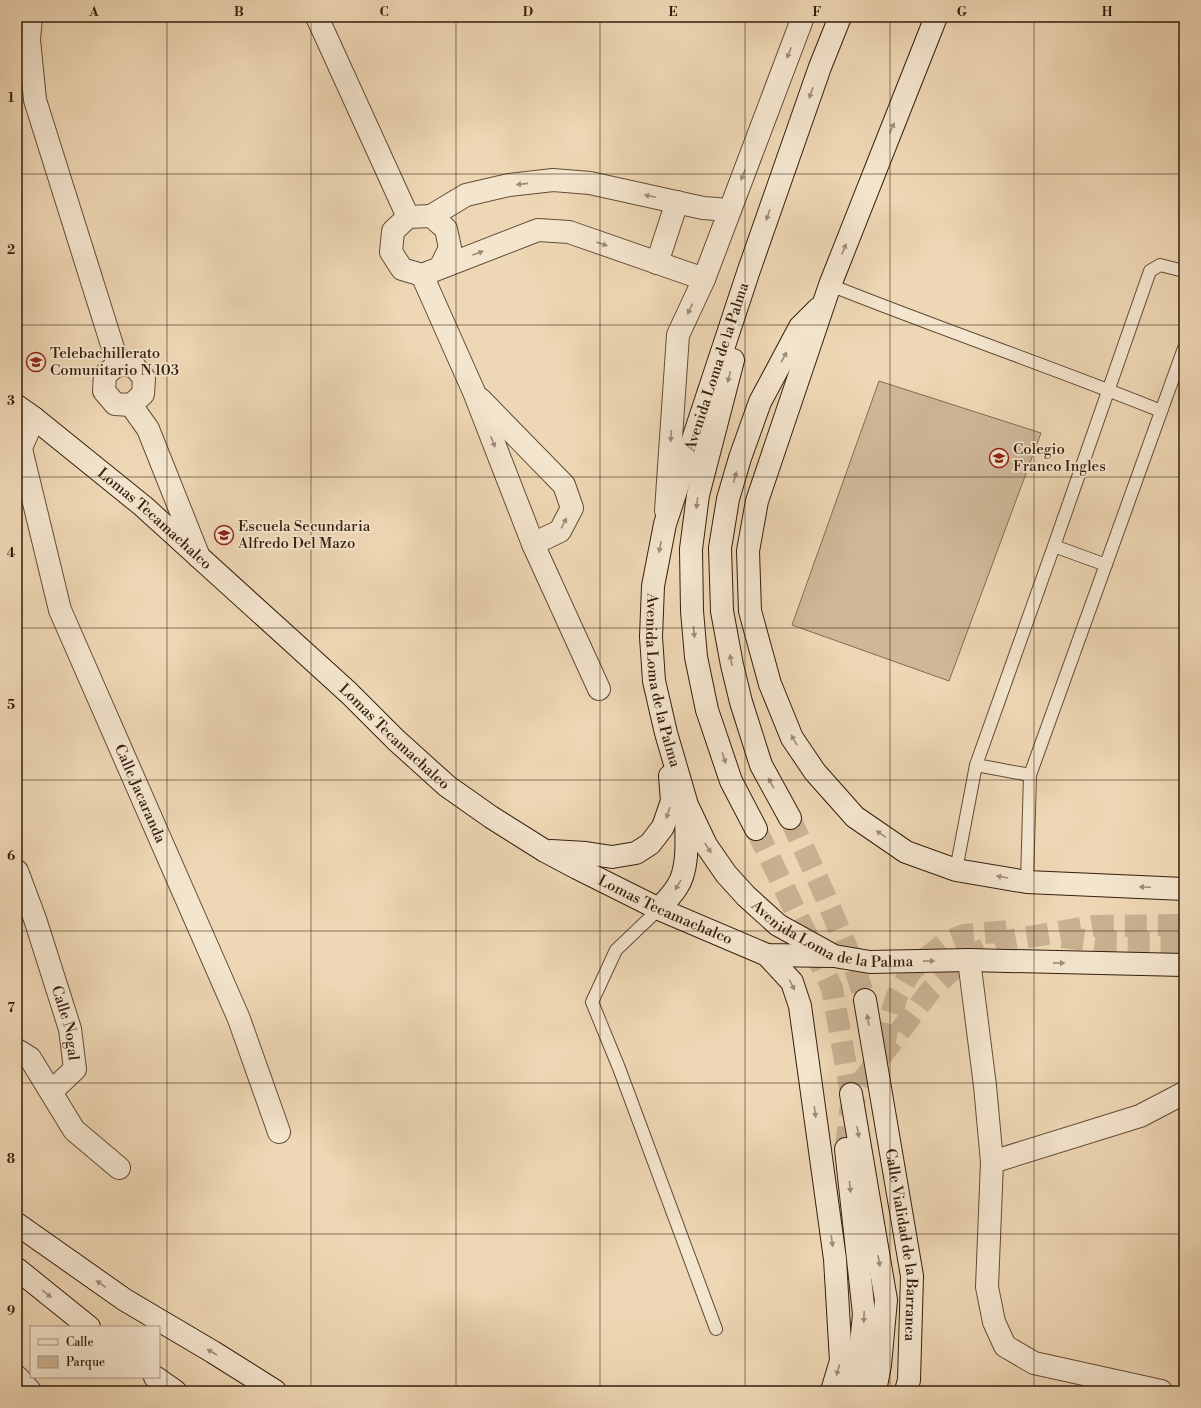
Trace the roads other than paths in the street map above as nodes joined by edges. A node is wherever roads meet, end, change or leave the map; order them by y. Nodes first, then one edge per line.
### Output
1 (31, 17) edge
2 (317, 17) edge
3 (803, 17) edge
4 (840, 17) edge
5 (936, 17) edge
6 (677, 202) junction
7 (730, 210) junction
8 (431, 216) junction
9 (408, 217) junction
10 (657, 263) junction
11 (749, 270) junction
12 (432, 271) junction
13 (1184, 271) edge
14 (704, 279) junction
15 (827, 294) junction
16 (1184, 348) edge
17 (118, 364) junction
18 (1109, 390) junction
19 (474, 392) junction
20 (131, 405) junction
21 (1161, 411) junction
22 (26, 412) edge
23 (19, 453) edge
24 (665, 524) junction
25 (533, 544) junction
26 (1054, 546) junction
27 (199, 557) junction
28 (1106, 565) junction
29 (600, 690) dead end
30 (666, 733) junction
31 (976, 765) junction
32 (1030, 775) junction
33 (686, 806) junction
34 (790, 818) tunnel mouth
35 (756, 829) tunnel mouth
36 (545, 851) junction
37 (956, 870) junction
38 (17, 872) edge
39 (1027, 882) junction
40 (1184, 889) edge
41 (659, 909) junction
42 (768, 955) junction
43 (834, 956) junction
44 (969, 960) junction
45 (1184, 965) edge
46 (865, 1000) tunnel mouth
47 (884, 1045) tunnel mouth
48 (17, 1050) edge
49 (52, 1091) junction
50 (1184, 1093) edge
51 (851, 1094) tunnel mouth
52 (881, 1100) junction
53 (279, 1132) dead end
54 (846, 1149) tunnel mouth
55 (992, 1162) junction
56 (119, 1168) dead end
57 (17, 1224) edge
58 (17, 1270) edge
59 (87, 1326) edge
60 (716, 1330) dead end
61 (245, 1372) junction
62 (17, 1377) edge
63 (156, 1378) edge
64 (30, 1391) edge
65 (175, 1391) edge
66 (266, 1391) edge
67 (275, 1391) edge
68 (288, 1391) edge
69 (832, 1391) edge
70 (855, 1391) edge
71 (875, 1391) edge
72 (906, 1391) edge
73 (1161, 1391) edge

1 - 17 main road
2 - 9 main road
3 -> 7 main road
4 -> 11 main road, Avenida Loma de la Palma
15 -> 5 main road
6 - 7 main road
6 -> 8 main road
6 - 10 main road
7 - 14 main road
8 - 9 main road
8 - 12 main road
9 - 12 main road
12 -> 10 main road
10 - 14 main road
11 - 24 main road, Avenida Loma de la Palma
11 -> 35 main road
12 - 19 main road
13 - 18 lane
14 -> 24 main road
15 - 18 lane
34 -> 15 main road
37 -> 15 main road
16 - 21 lane
17 - 20 main road
17 - 20 main road
18 - 21 lane
18 - 26 lane
19 -> 25 main road
25 -> 19 main road
20 - 27 main road
21 - 28 lane
22 - 23 main road
22 - 27 main road, Lomas Tecamachalco
23 - 53 main road, Calle Jacaranda
24 -> 30 main road, Avenida Loma de la Palma
25 - 29 main road
26 - 28 lane
26 - 31 lane
27 - 36 main road, Lomas Tecamachalco
28 - 32 lane
30 - 33 main road, Avenida Loma de la Palma
30 -> 36 main road
31 - 32 lane
31 - 37 lane
32 - 39 lane
33 -> 41 main road
33 -> 43 main road, Avenida Loma de la Palma
36 - 41 main road, Lomas Tecamachalco
39 -> 37 main road
38 - 49 main road, Calle Nogal
40 -> 39 main road
41 - 42 main road, Lomas Tecamachalco
41 - 60 lane
42 - 43 main road, Lomas Tecamachalco
42 -> 69 main road
43 -> 44 main road, Avenida Loma de la Palma
44 -> 45 main road, Avenida Loma de la Palma
44 - 55 main road
52 -> 46 main road
47 - 52 main road
48 - 49 main road
49 - 56 main road
50 - 55 main road
51 -> 71 main road
52 - 72 main road, Calle Vialidad de la Barranca
54 -> 70 main road
55 - 73 main road
61 -> 57 main road
58 -> 59 main road
61 - 66 main road
61 - 67 main road
61 - 68 main road
62 - 64 main road
63 - 65 main road

